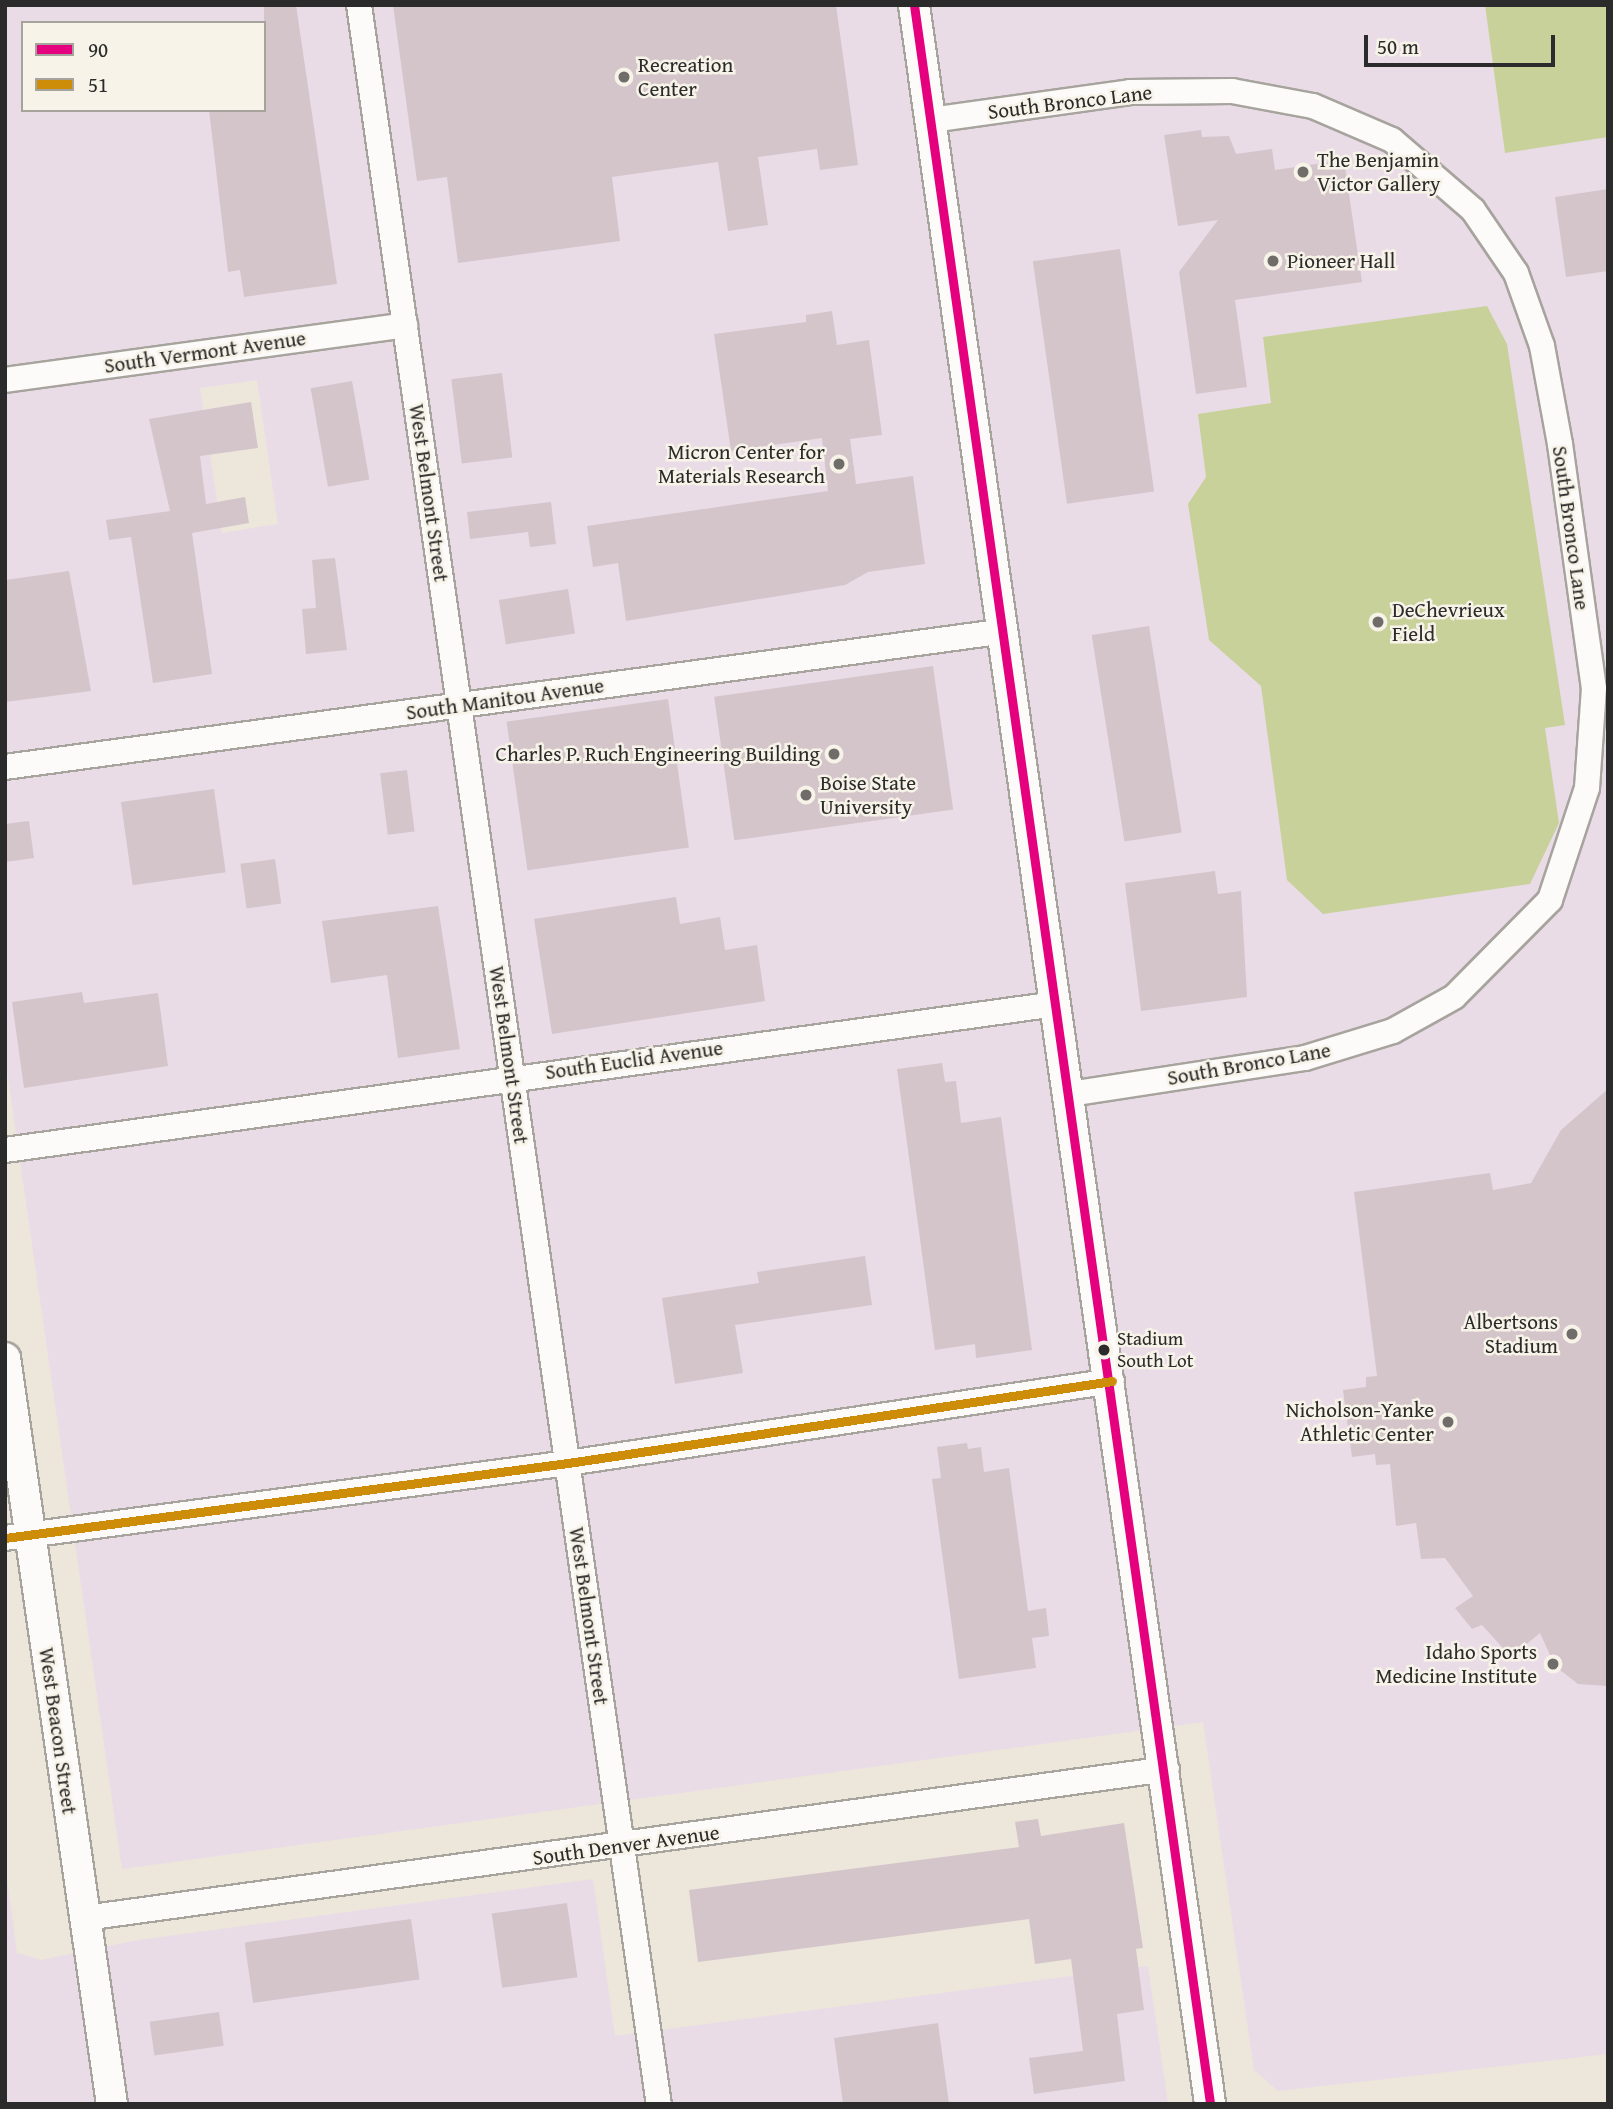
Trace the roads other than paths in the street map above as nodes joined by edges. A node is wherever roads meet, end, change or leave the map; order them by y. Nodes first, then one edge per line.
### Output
1 (359, 5) edge
2 (914, 5) edge
3 (931, 120) junction
4 (405, 325) junction
5 (5, 380) edge
6 (1004, 631) junction
7 (459, 705) junction
8 (5, 767) edge
9 (1056, 1004) junction
10 (512, 1076) junction
11 (1069, 1094) junction
12 (5, 1150) edge
13 (5, 1358) edge
14 (1112, 1381) junction
15 (568, 1463) junction
16 (18, 1536) edge
17 (1167, 1769) junction
18 (622, 1846) junction
19 (85, 1918) junction
20 (112, 2104) edge
21 (659, 2104) edge
22 (1210, 2104) edge

1 - 4 street, West Belmont Street
2 - 3 street
3 - 6 street
3 - 11 street, South Bronco Lane
4 - 5 street, South Vermont Avenue
4 - 7 street, West Belmont Street
6 - 7 street, South Manitou Avenue
6 - 9 street
7 - 8 street, South Manitou Avenue
7 - 10 street, West Belmont Street
9 - 10 street, South Euclid Avenue
9 - 11 street
10 - 12 street, South Euclid Avenue
10 - 15 street, West Belmont Street
11 - 14 street
13 - 16 street, West Beacon Street
14 - 15 street
14 - 17 street
15 - 16 street
15 - 18 street, West Belmont Street
16 - 19 street, West Beacon Street
17 - 18 street, South Denver Avenue
17 - 22 street
18 - 19 street, South Denver Avenue
18 - 21 street, West Belmont Street
19 - 20 street, West Beacon Street

